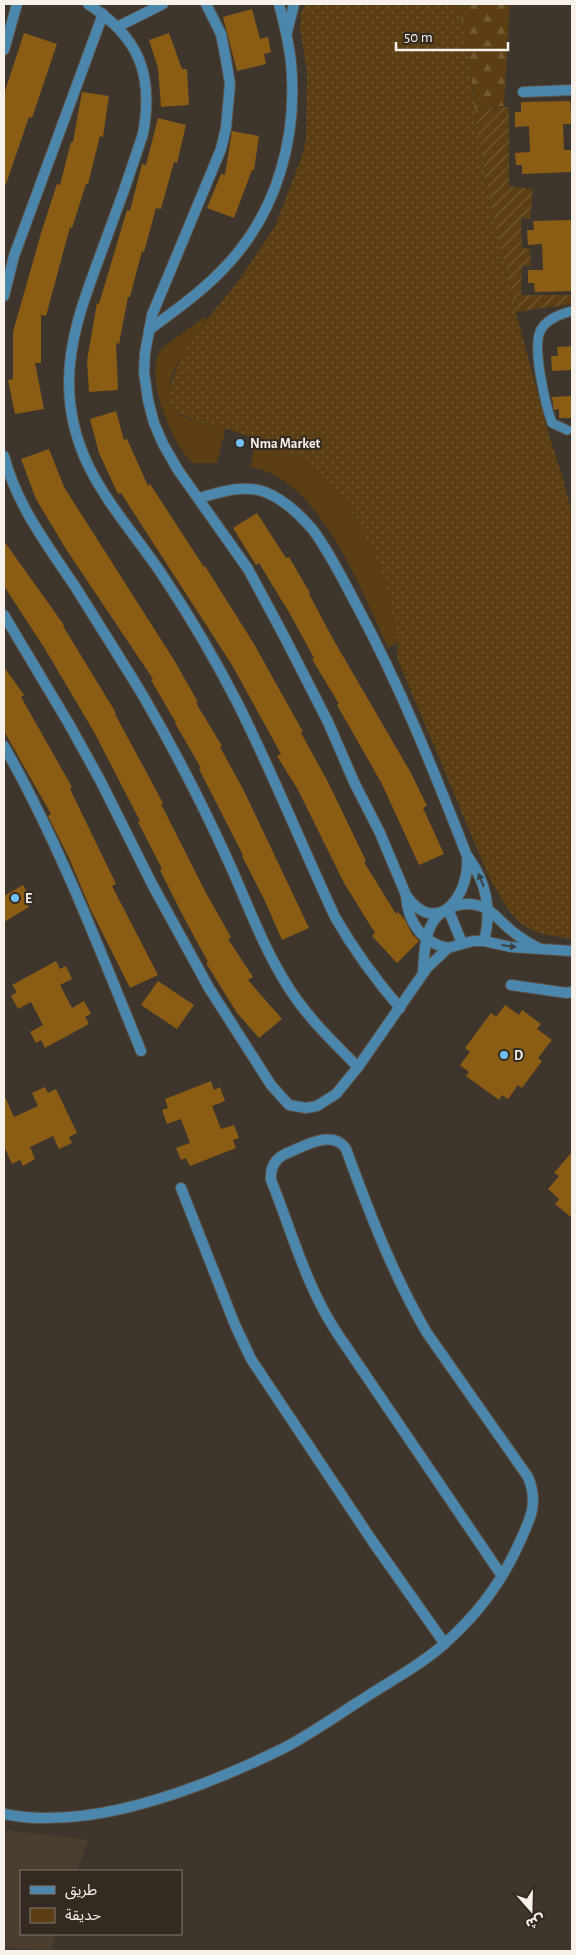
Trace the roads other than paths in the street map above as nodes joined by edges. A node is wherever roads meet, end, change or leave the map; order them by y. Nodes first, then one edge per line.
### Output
1 (17, 4) edge
2 (88, 4) edge
3 (163, 4) edge
4 (206, 4) edge
5 (279, 4) edge
6 (294, 4) edge
7 (103, 14) junction
8 (117, 28) junction
9 (287, 35) junction
10 (4, 50) edge
11 (572, 90) edge
12 (523, 92) dead end
13 (4, 296) edge
14 (572, 311) edge
15 (149, 330) junction
16 (567, 430) dead end
17 (4, 456) edge
18 (199, 498) junction
19 (4, 615) edge
20 (4, 746) edge
21 (467, 856) junction
22 (406, 895) junction
23 (448, 909) junction
24 (488, 909) junction
25 (426, 938) junction
26 (484, 942) junction
27 (462, 944) junction
28 (448, 948) junction
29 (538, 948) junction
30 (572, 951) edge
31 (422, 977) junction
32 (511, 985) dead end
33 (572, 992) edge
34 (400, 1008) junction
35 (142, 1052) dead end
36 (358, 1067) junction
37 (181, 1188) dead end
38 (502, 1576) junction
39 (445, 1644) junction
40 (4, 1814) edge

1 - 10 street
2 - 7 street
3 - 8 street
4 - 15 street
5 - 9 street
6 - 9 street
7 - 8 street
7 - 13 street
8 - 34 street
9 - 15 street
11 - 12 street
14 - 16 lane
15 - 18 street
17 - 36 street
18 - 21 street
18 - 22 street
19 - 36 street
20 - 35 street
21 - 23 street
24 -> 21 street
22 - 23 street
22 - 25 street
23 - 24 street
23 - 25 street
23 - 27 street
24 - 26 street
24 - 29 street
25 - 28 street
25 - 31 street
26 - 27 street
26 -> 29 street
27 - 28 street
28 - 31 street
29 - 30 street
31 - 34 street
32 - 33 street
34 - 36 street
37 - 39 street
38 - 38 street
38 - 39 street
39 - 40 street

